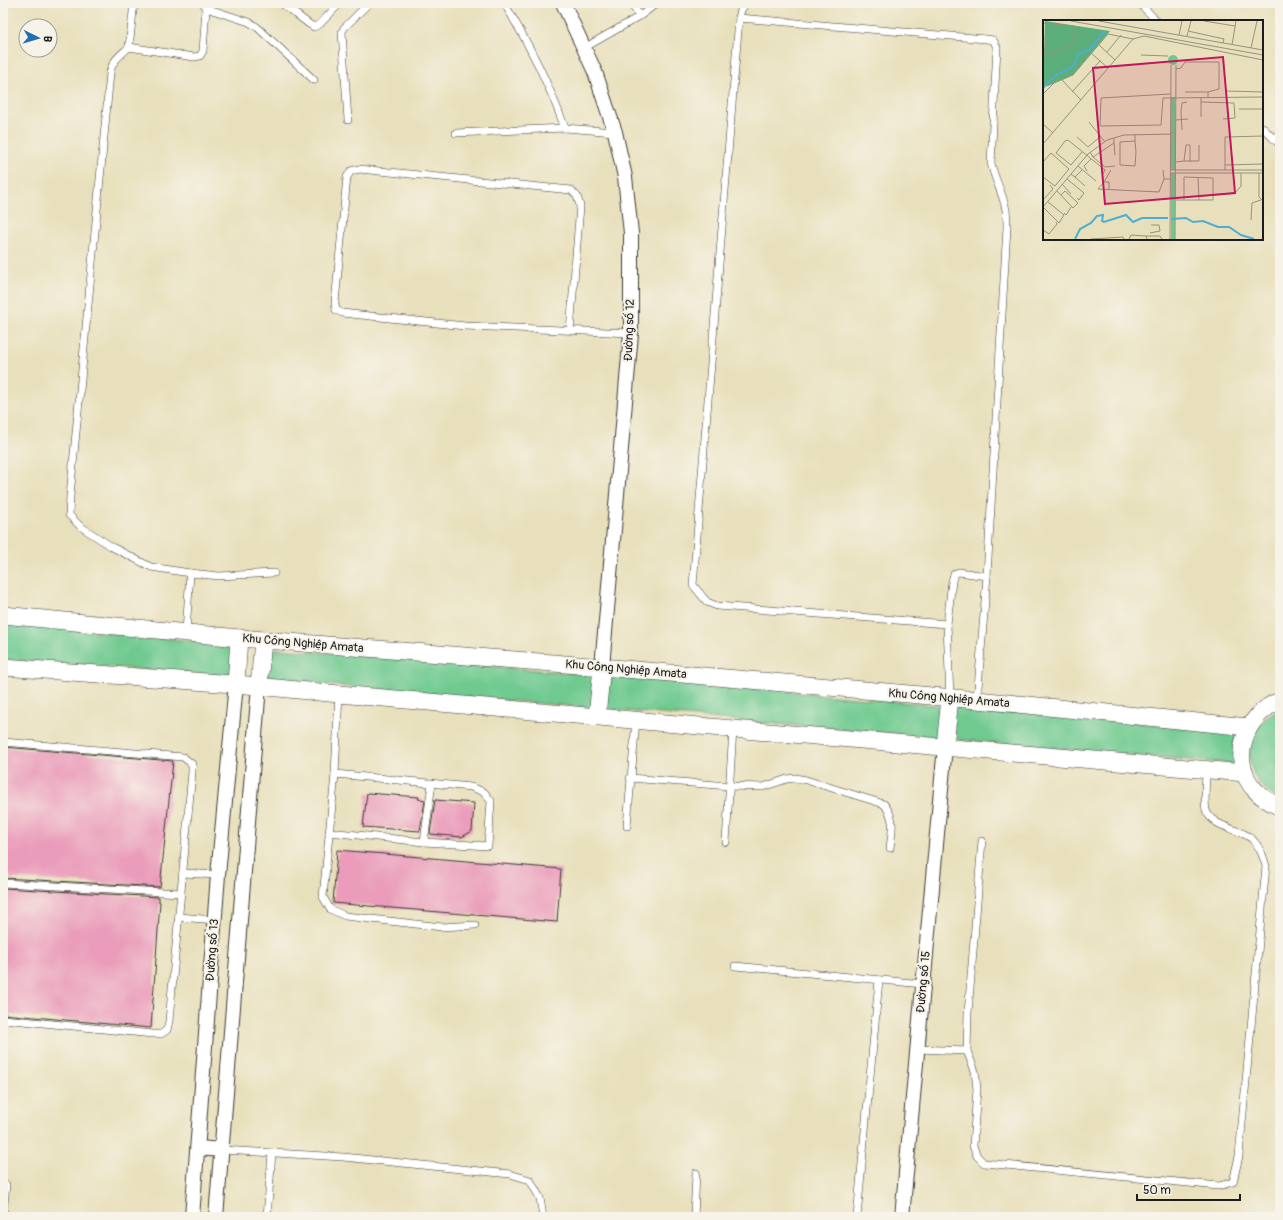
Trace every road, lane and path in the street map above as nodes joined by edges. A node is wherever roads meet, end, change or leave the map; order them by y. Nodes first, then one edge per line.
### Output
1 (134, 3) edge
2 (340, 3) edge
3 (369, 3) edge
4 (455, 3) edge
5 (467, 3) edge
6 (504, 3) edge
7 (563, 3) edge
8 (630, 3) edge
9 (657, 3) edge
10 (746, 3) edge
11 (1139, 3) edge
12 (284, 5) dead end
13 (204, 6) edge
14 (640, 16) junction
15 (739, 18) junction
16 (1156, 20) edge
17 (129, 47) junction
18 (584, 48) junction
19 (314, 80) dead end
20 (348, 120) dead end
21 (565, 128) junction
22 (1263, 128) edge
23 (615, 132) junction
24 (1280, 132) edge
25 (456, 133) dead end
26 (1274, 138) junction
27 (1280, 145) edge
28 (570, 331) junction
29 (631, 333) junction
30 (274, 573) dead end
31 (190, 574) junction
32 (987, 576) junction
33 (3, 615) edge
34 (947, 624) junction
35 (186, 632) junction
36 (240, 638) junction
37 (263, 640) junction
38 (3, 667) edge
39 (602, 667) junction
40 (236, 684) junction
41 (259, 686) junction
42 (339, 694) junction
43 (950, 698) junction
44 (977, 700) junction
45 (1280, 701) edge
46 (596, 716) junction
47 (636, 720) junction
48 (1248, 727) junction
49 (733, 729) junction
50 (3, 742) edge
51 (945, 746) junction
52 (1206, 770) junction
53 (1245, 773) junction
54 (335, 774) junction
55 (630, 778) junction
56 (432, 783) junction
57 (730, 786) junction
58 (1280, 807) edge
59 (627, 826) dead end
60 (329, 832) junction
61 (982, 841) dead end
62 (424, 842) junction
63 (726, 842) dead end
64 (890, 848) dead end
65 (183, 873) junction
66 (218, 875) junction
67 (3, 883) edge
68 (181, 893) junction
69 (179, 917) junction
70 (214, 920) junction
71 (475, 925) dead end
72 (735, 966) dead end
73 (879, 980) junction
74 (923, 984) junction
75 (3, 1019) edge
76 (917, 1049) junction
77 (967, 1051) junction
78 (198, 1148) junction
79 (222, 1150) junction
80 (272, 1153) junction
81 (696, 1173) dead end
82 (6, 1185) dead end
83 (3, 1214) edge
84 (192, 1217) edge
85 (216, 1217) edge
86 (267, 1217) edge
87 (543, 1217) edge
88 (694, 1217) edge
89 (857, 1217) edge
90 (902, 1217) edge

1 - 17 lane
2 - 12 lane
3 - 20 lane
4 - 5 lane
6 - 21 lane
7 - 18 street, Đường số 12
8 - 14 lane
9 - 14 lane
10 - 15 lane
11 - 16 lane
13 - 17 lane
13 - 19 lane
14 - 18 lane
15 - 32 lane
15 - 34 lane
17 - 31 lane
18 - 23 street, Đường số 12
21 - 23 lane
21 - 25 lane
22 - 26 lane
23 - 29 street, Đường số 12
24 - 26 lane
26 - 27 lane
28 - 28 lane
28 - 29 lane
29 - 39 street, Đường số 12
30 - 31 lane
31 - 35 lane
32 - 34 lane
32 - 44 lane
33 - 35 street, Khu Công Nghiệp Amata
34 - 43 lane
35 - 36 street, Khu Công Nghiệp Amata
36 - 37 street, Khu Công Nghiệp Amata
36 - 40 street
37 - 39 street, Khu Công Nghiệp Amata
37 - 41 street
38 - 40 street
39 - 43 street, Khu Công Nghiệp Amata
39 - 46 street
40 - 41 street
40 - 66 street, Đường số 13
41 - 42 street
41 - 79 street
42 - 46 street
42 - 54 lane
43 - 44 street, Khu Công Nghiệp Amata
43 - 51 street
44 - 48 street, Khu Công Nghiệp Amata
45 - 48 street
46 - 47 street
47 - 49 street
47 - 55 lane
48 - 53 street
49 - 51 street
49 - 57 lane
50 - 65 lane
51 - 52 street
51 - 74 street, Đường số 15
52 - 53 street
52 - 77 lane
53 - 58 street
54 - 56 lane
54 - 60 lane
55 - 57 lane
55 - 59 lane
56 - 62 lane
56 - 62 lane
57 - 63 lane
57 - 64 lane
60 - 62 lane
60 - 71 lane
61 - 77 lane
65 - 66 lane
65 - 68 lane
66 - 70 street, Đường số 13
67 - 68 lane
68 - 69 lane
69 - 70 lane
69 - 75 lane
70 - 78 street, Đường số 13
72 - 73 lane
73 - 74 lane
73 - 89 lane
74 - 76 street, Đường số 15
76 - 77 lane
76 - 90 street, Đường số 15
78 - 79 street
78 - 84 street, Đường số 13
79 - 80 lane
79 - 85 street
80 - 86 lane
80 - 87 lane
81 - 88 lane
82 - 83 lane

